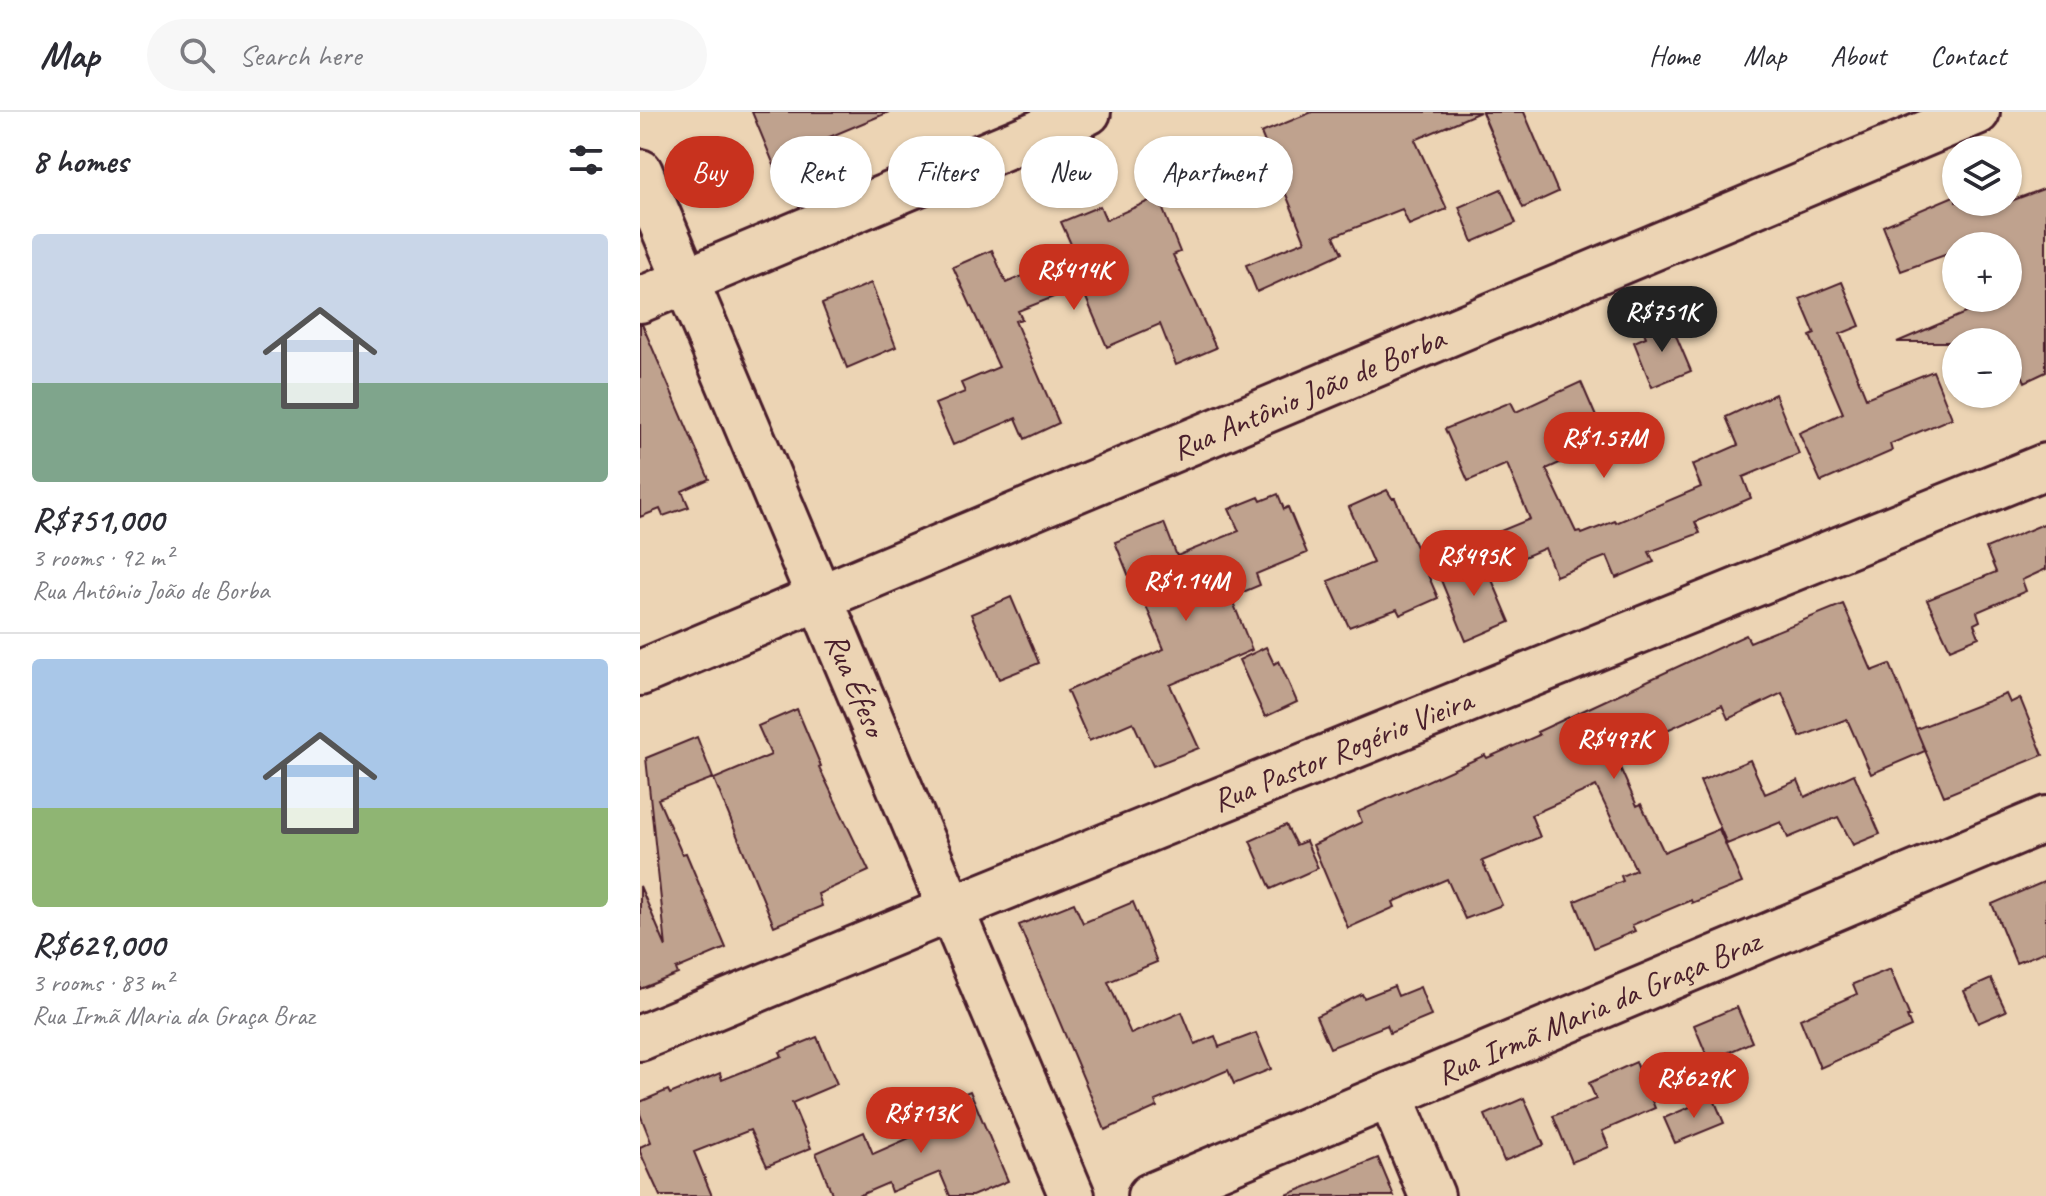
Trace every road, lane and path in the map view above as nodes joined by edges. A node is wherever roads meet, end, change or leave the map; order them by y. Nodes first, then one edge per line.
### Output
1 (1088, 112) edge
2 (1977, 112) edge
3 (640, 172) edge
4 (686, 280) junction
5 (640, 300) edge
6 (2046, 466) edge
7 (819, 598) junction
8 (640, 673) edge
9 (2046, 819) edge
10 (951, 909) junction
11 (640, 1038) edge
12 (1390, 1095) junction
13 (1072, 1196) edge
14 (1150, 1196) edge
15 (1432, 1196) edge

1 - 4 street
2 - 7 street, Rua Antônio João de Borba
3 - 4 street, Rua Éfeso
4 - 5 street
4 - 7 street, Rua Éfeso
6 - 10 street, Rua Pastor Rogério Vieira
7 - 8 street, Rua Antônio João de Borba
7 - 10 street, Rua Éfeso
9 - 12 street, Rua Irmã Maria da Graça Braz
10 - 11 street, Rua Pastor Rogério Vieira
10 - 13 street, Rua Éfeso
12 - 14 street, Rua Irmã Maria da Graça Braz
12 - 15 street

